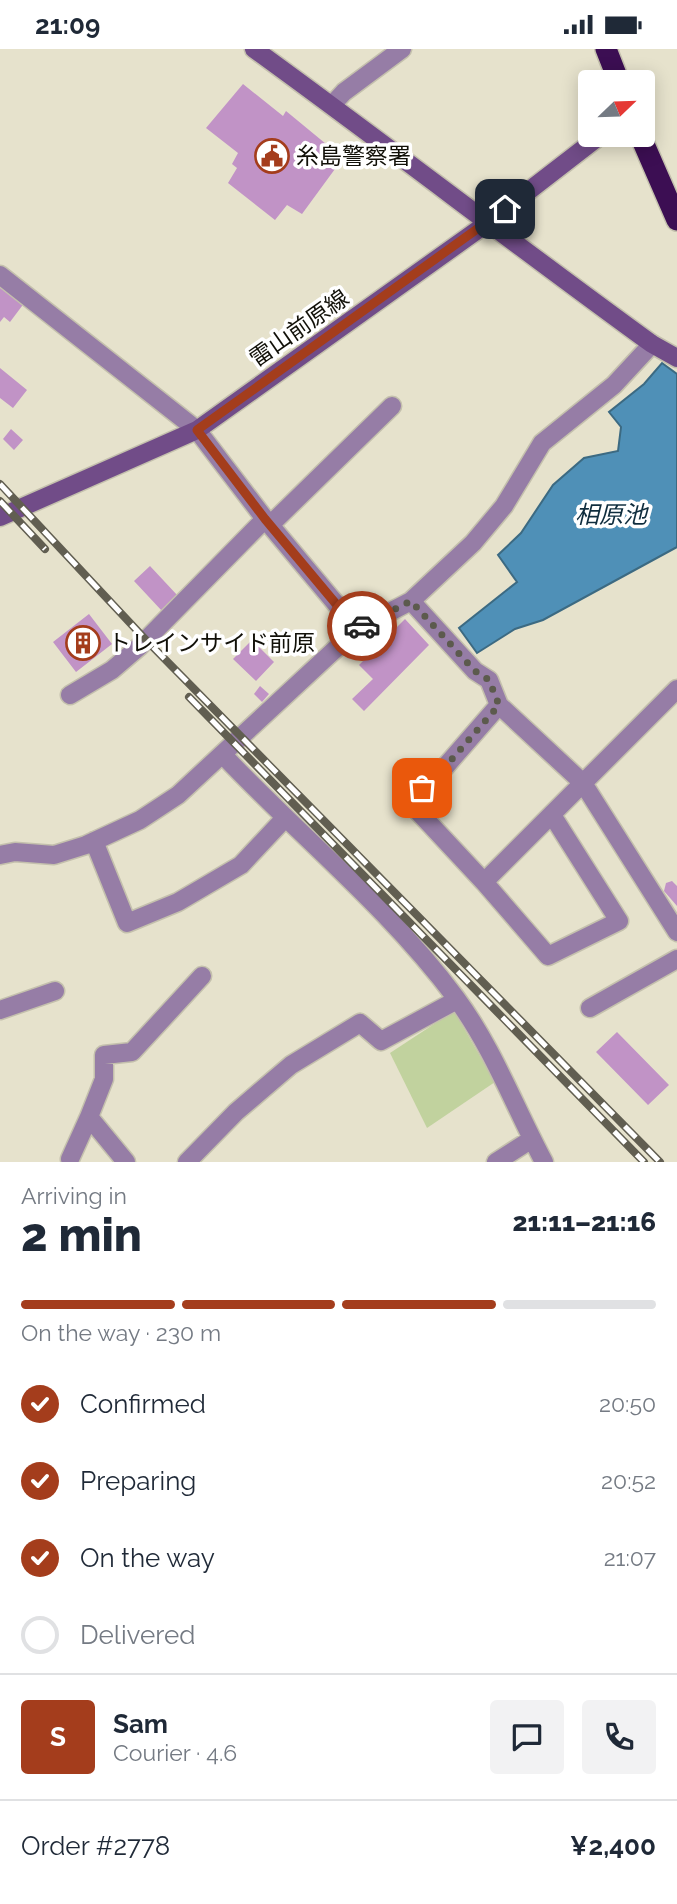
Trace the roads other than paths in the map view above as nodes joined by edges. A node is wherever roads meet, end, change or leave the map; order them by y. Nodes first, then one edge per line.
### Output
1 (254, 49) edge
2 (402, 49) edge
3 (606, 49) edge
4 (614, 70) edge
5 (332, 104) junction
6 (585, 147) edge
7 (645, 147) edge
8 (677, 221) edge
9 (486, 224) junction
10 (0, 275) edge
11 (652, 344) junction
12 (677, 358) edge
13 (392, 406) dead end
14 (197, 430) junction
15 (0, 517) edge
16 (267, 522) junction
17 (411, 601) junction
18 (357, 629) junction
19 (677, 689) edge
20 (70, 695) dead end
21 (499, 705) junction
22 (224, 756) junction
23 (583, 783) junction
24 (552, 815) junction
25 (285, 818) junction
26 (94, 841) junction
27 (0, 855) edge
28 (484, 882) junction
29 (677, 932) edge
30 (677, 958) edge
31 (202, 975) dead end
32 (55, 991) dead end
33 (457, 1000) junction
34 (590, 1008) dead end
35 (0, 1010) edge
36 (89, 1117) junction
37 (532, 1139) junction
38 (70, 1159) dead end
39 (126, 1162) edge
40 (187, 1162) edge
41 (496, 1162) edge
42 (544, 1162) edge

1 - 5 main road
2 - 5 street
3 - 4 highway
5 - 9 main road
6 - 9 main road, 雷山前原線
7 - 8 highway
9 - 11 main road
9 - 14 main road, 雷山前原線
10 - 14 street
11 - 12 main road
11 - 17 street
13 - 16 street
14 - 15 main road, 雷山前原線
14 - 16 street
16 - 18 street
16 - 20 street
17 - 18 street
17 - 21 street
18 - 22 street
19 - 23 street
21 - 23 street
21 - 28 street
22 - 25 street
22 - 26 street
23 - 24 street
23 - 29 street
24 - 28 street
24 - 28 street
25 - 26 street
25 - 33 street
26 - 27 street
30 - 34 street
31 - 36 street
32 - 35 street
33 - 37 street
33 - 40 street
36 - 38 street
36 - 39 street
37 - 41 street
37 - 42 street

